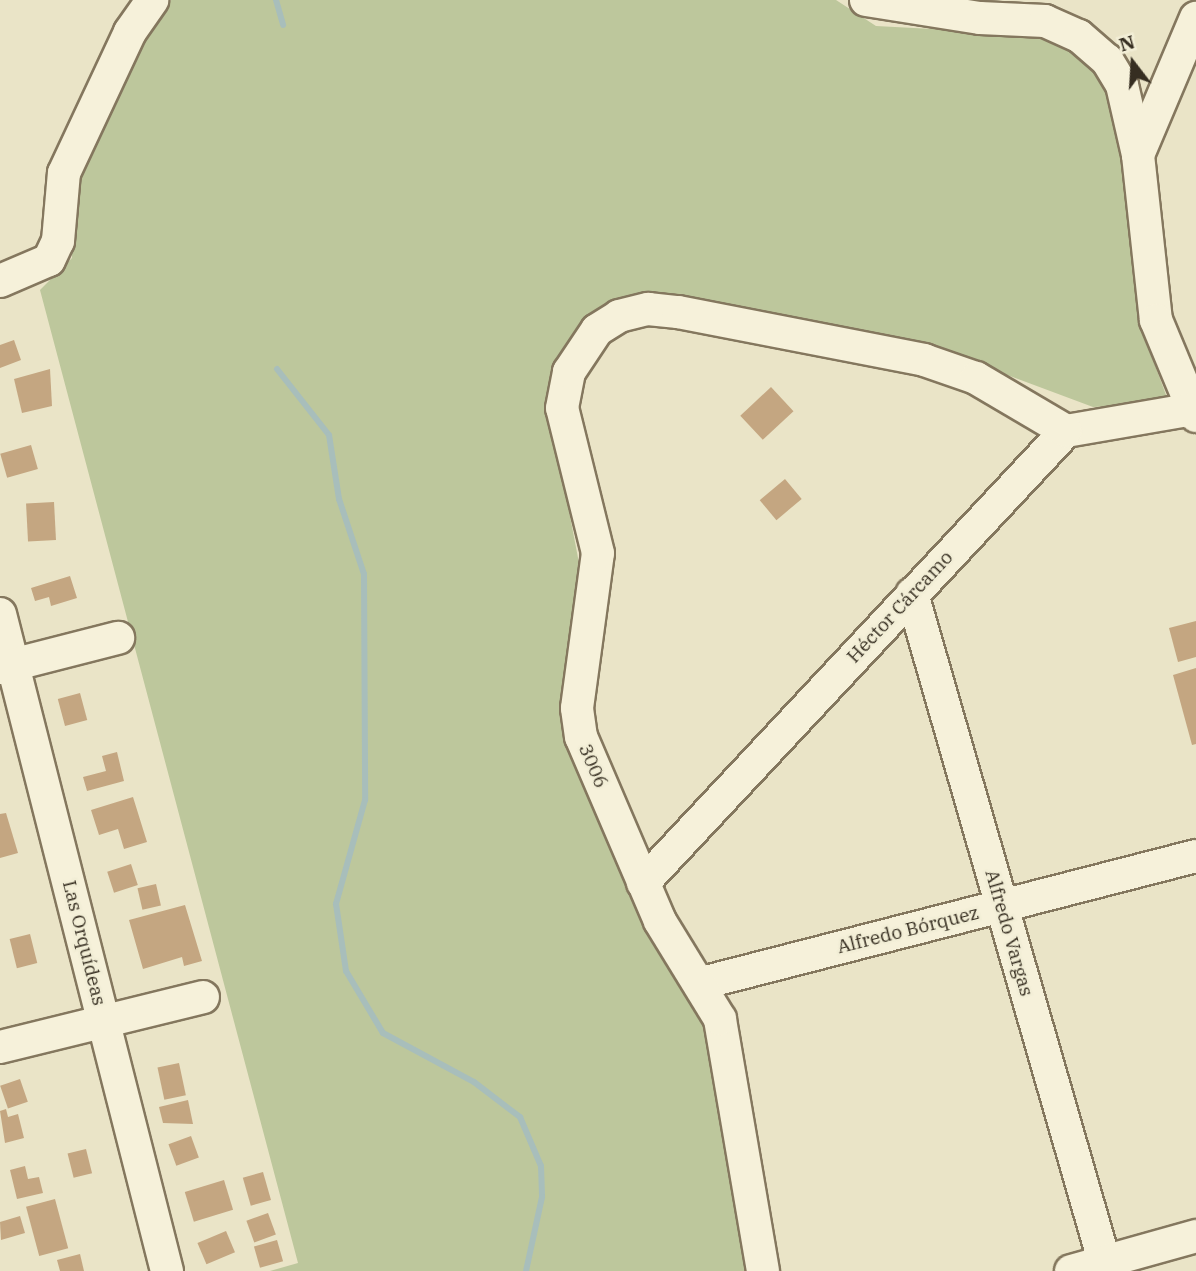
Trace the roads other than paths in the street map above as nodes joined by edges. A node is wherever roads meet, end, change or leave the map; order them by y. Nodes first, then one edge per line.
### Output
1 (152, 0) edge
2 (866, 0) edge
3 (1196, 18) edge
4 (1138, 155) junction
5 (0, 281) edge
6 (1192, 413) edge
7 (1066, 431) junction
8 (912, 594) junction
9 (0, 614) edge
10 (118, 638) dead end
11 (7, 666) edge
12 (1196, 856) edge
13 (643, 883) junction
14 (1001, 906) junction
15 (702, 983) junction
16 (203, 997) dead end
17 (103, 1020) junction
18 (0, 1047) edge
19 (1196, 1236) edge
20 (1105, 1267) edge
21 (167, 1271) edge
22 (763, 1271) edge
23 (1071, 1271) edge

1 - 5 street
2 - 4 street
3 - 4 street
4 - 6 street
6 - 7 street
7 - 8 street, Héctor Cárcamo
7 - 13 street, 3006
8 - 13 street, Héctor Cárcamo
8 - 14 street, Alfredo Vargas
9 - 11 street, Las Orquídeas
10 - 11 street
11 - 17 street, Las Orquídeas
12 - 14 street, Alfredo Bórquez
13 - 15 street, 3006
14 - 15 street, Alfredo Bórquez
14 - 20 street, Alfredo Vargas
15 - 22 street, 3006
16 - 17 street
17 - 18 street
17 - 21 street, Las Orquídeas
19 - 20 street
20 - 23 street

